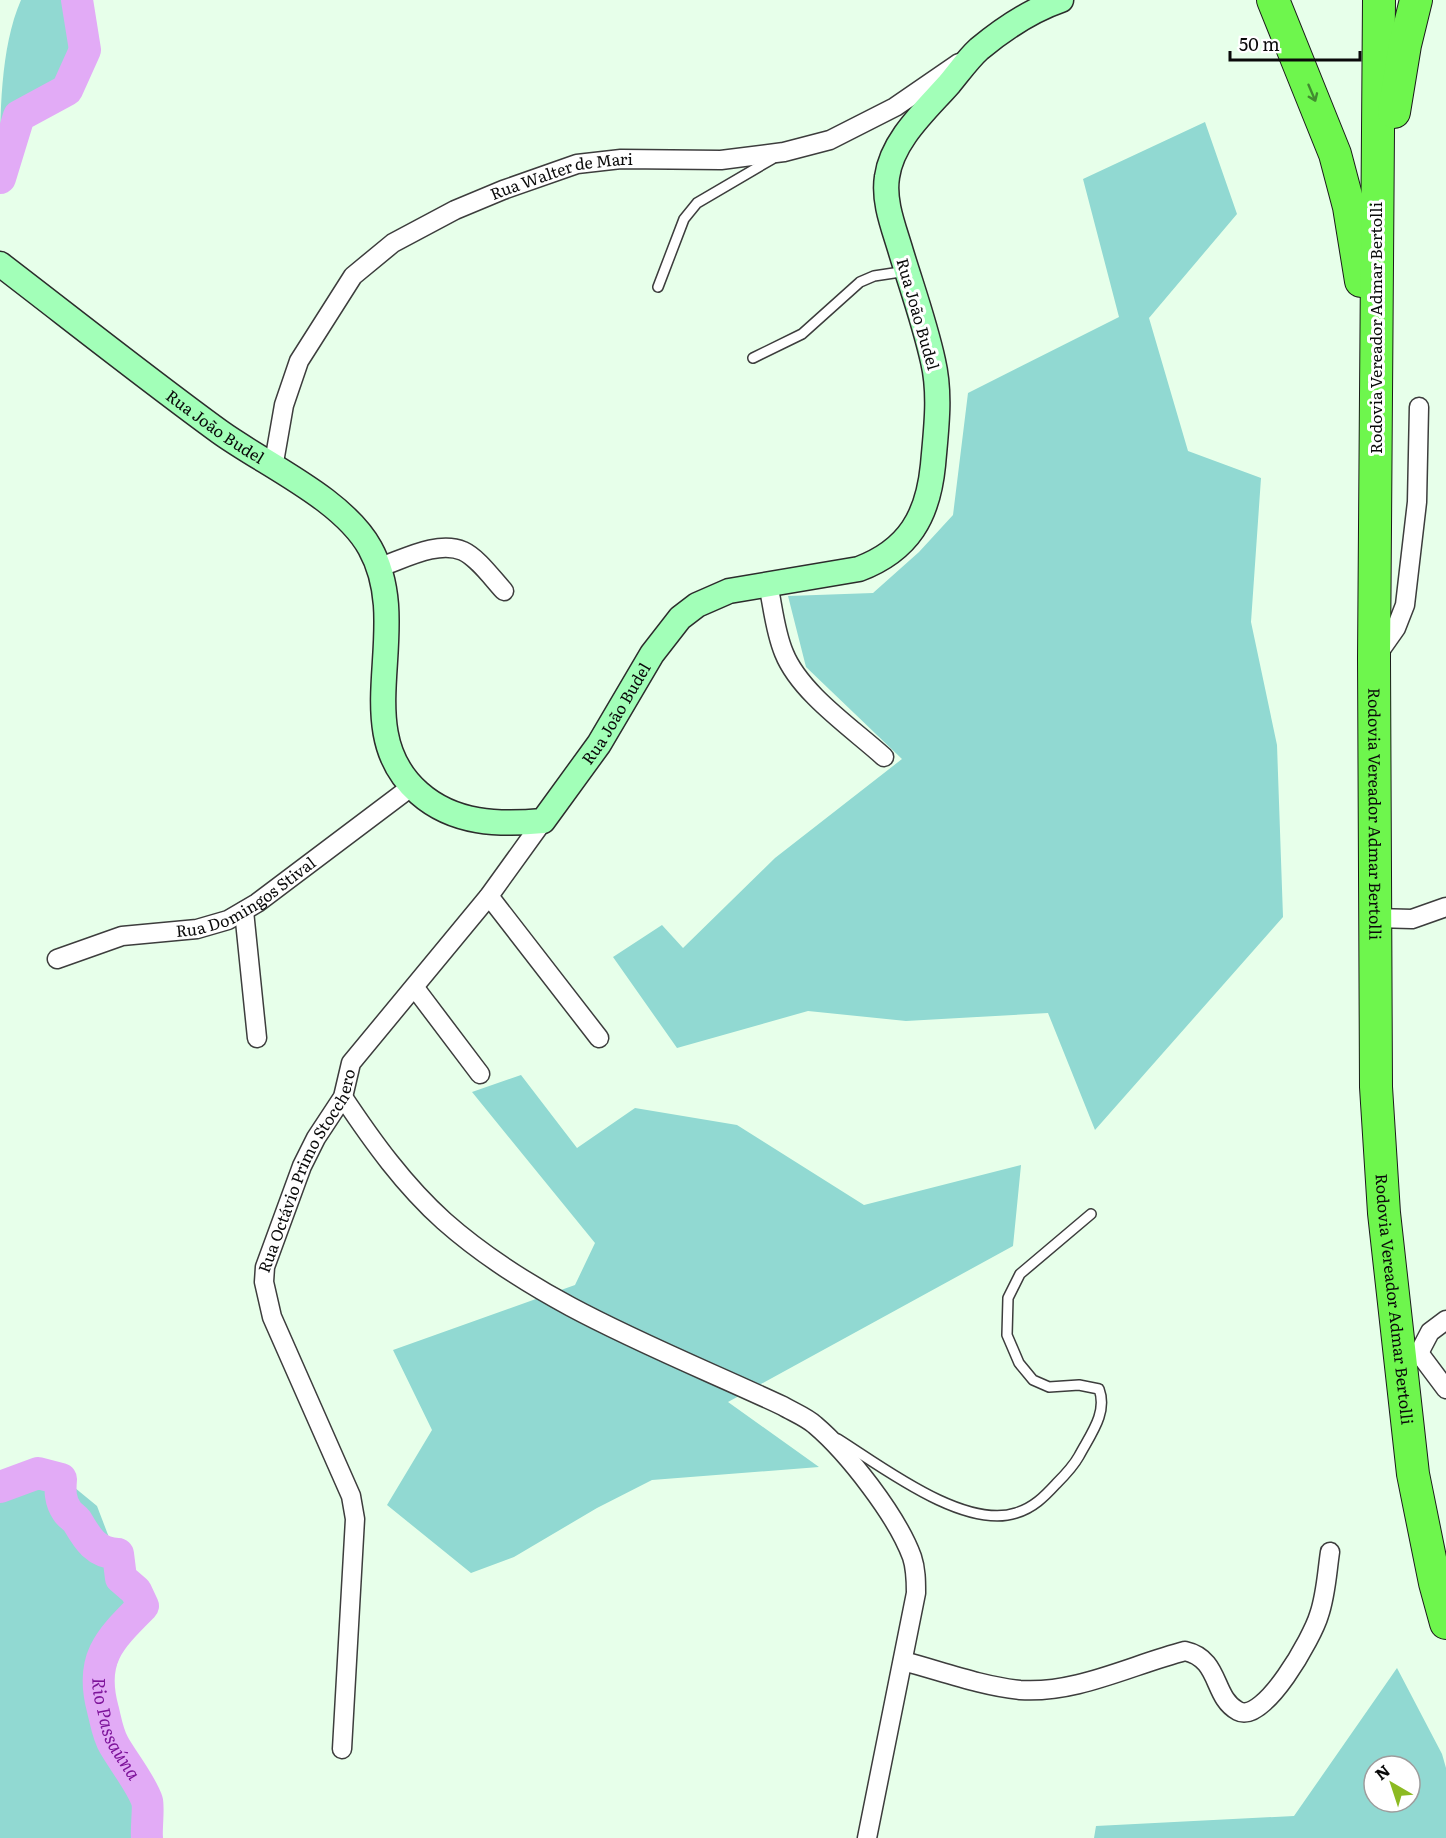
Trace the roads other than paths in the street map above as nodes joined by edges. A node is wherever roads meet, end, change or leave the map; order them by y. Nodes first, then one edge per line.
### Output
1 (1060, 0) edge
2 (1273, 0) edge
3 (1379, 0) edge
4 (1416, 0) edge
5 (978, 50) junction
6 (784, 152) junction
7 (1376, 228) junction
8 (0, 264) edge
9 (907, 271) junction
10 (658, 287) dead end
11 (753, 358) dead end
12 (1376, 383) junction
13 (1419, 407) dead end
14 (273, 468) junction
15 (380, 567) junction
16 (768, 584) junction
17 (504, 591) dead end
18 (1374, 659) junction
19 (884, 757) dead end
20 (411, 787) junction
21 (543, 821) junction
22 (489, 896) junction
23 (1446, 907) edge
24 (244, 911) junction
25 (1375, 918) junction
26 (57, 959) dead end
27 (415, 988) junction
28 (257, 1038) dead end
29 (599, 1038) dead end
30 (480, 1074) dead end
31 (344, 1097) junction
32 (1091, 1214) dead end
33 (1446, 1320) edge
34 (1409, 1355) junction
35 (1446, 1389) edge
36 (813, 1424) junction
37 (1330, 1552) dead end
38 (1446, 1623) edge
39 (903, 1661) junction
40 (342, 1749) dead end
41 (867, 1838) edge

1 - 5 street, Rua João Budel
2 -> 12 highway
3 - 7 highway, Rodovia Vereador Admar Bertolli
4 - 7 highway
5 - 6 street, Rua Walter de Mari
5 - 9 street, Rua João Budel
6 - 10 lane
6 - 14 street, Rua Walter de Mari
7 - 12 highway, Rodovia Vereador Admar Bertolli
8 - 14 street, Rua João Budel
9 - 11 lane
9 - 16 street, Rua João Budel
12 - 18 highway, Rodovia Vereador Admar Bertolli
13 - 18 street
14 - 15 street, Rua João Budel
15 - 17 street
15 - 20 street, Rua João Budel
16 - 19 street
16 - 21 street, Rua João Budel
18 - 25 highway, Rodovia Vereador Admar Bertolli
20 - 21 street, Rua João Budel
20 - 24 street, Rua Domingos Stival
21 - 22 street, Rua Octávio Primo Stocchero
22 - 27 street, Rua Octávio Primo Stocchero
22 - 29 street
23 - 25 street
24 - 26 street, Rua Domingos Stival
24 - 28 street
25 - 34 highway, Rodovia Vereador Admar Bertolli
27 - 30 street
27 - 31 street, Rua Octávio Primo Stocchero
31 - 36 street
31 - 40 street, Rua Octávio Primo Stocchero
32 - 36 lane
33 - 34 street
34 - 35 street
34 - 38 highway, Rodovia Vereador Admar Bertolli
36 - 39 street
37 - 39 street
39 - 41 street

